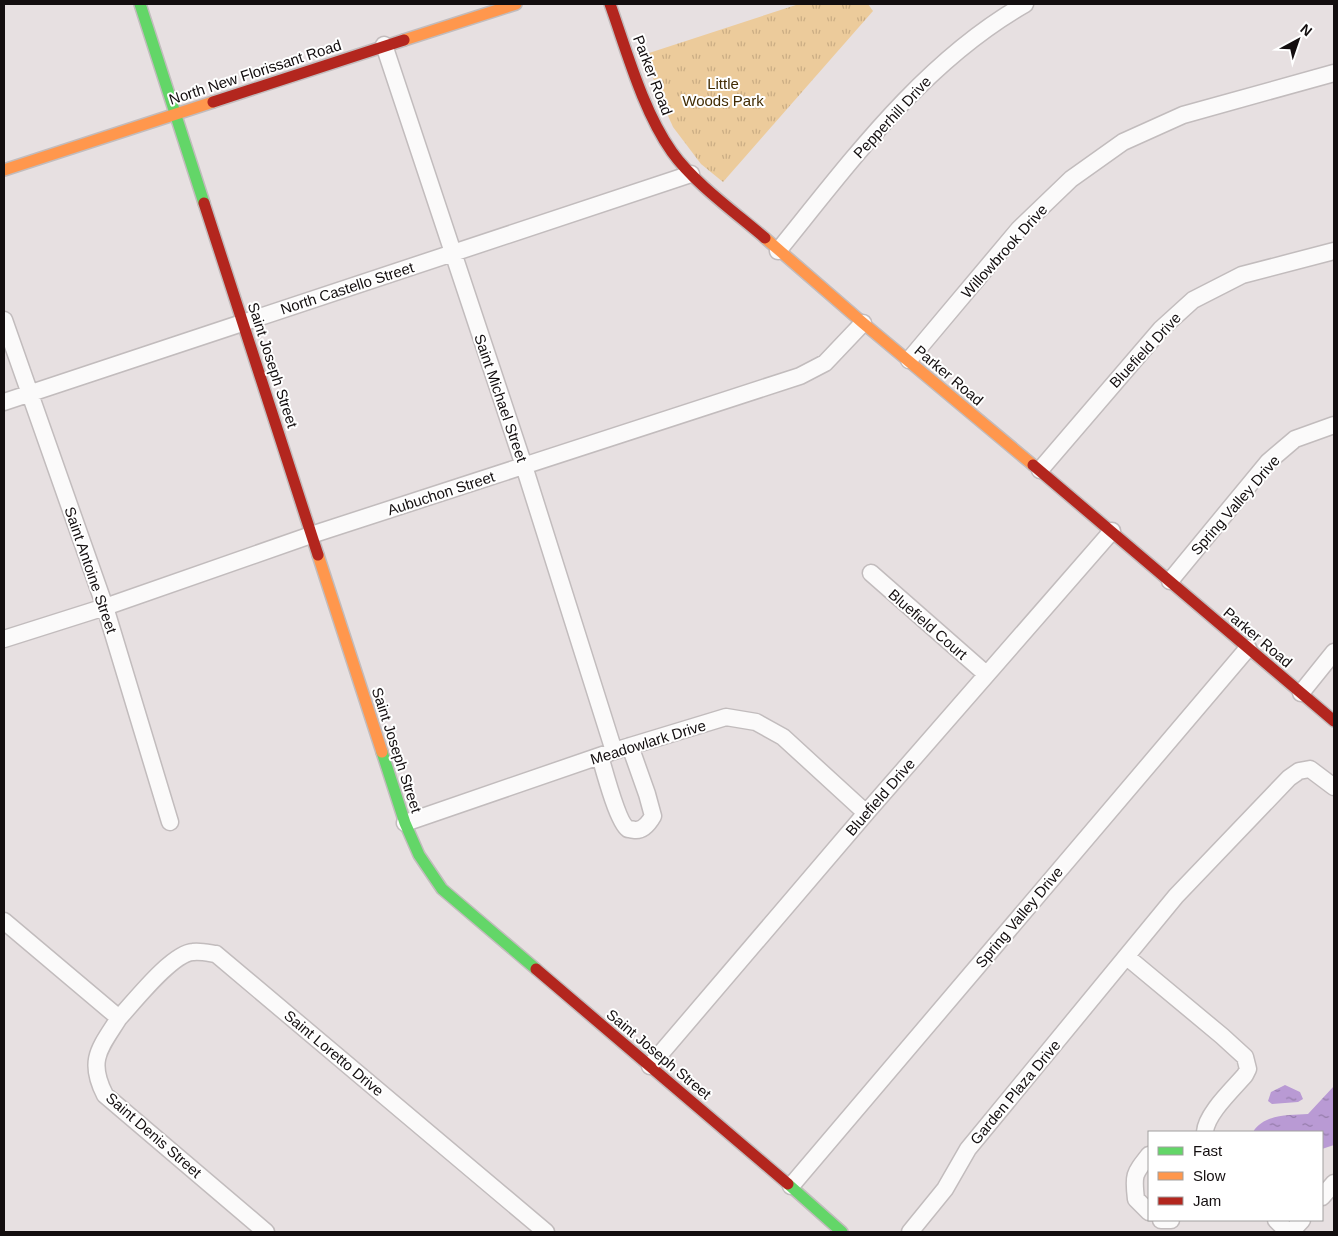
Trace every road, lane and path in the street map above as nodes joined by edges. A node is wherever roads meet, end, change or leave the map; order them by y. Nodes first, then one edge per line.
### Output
1 (140, 4) edge
2 (516, 4) edge
3 (610, 4) edge
4 (1025, 4) edge
5 (384, 45) junction
6 (1334, 74) edge
7 (177, 113) junction
8 (4, 170) edge
9 (690, 174) junction
10 (778, 251) junction
11 (1334, 251) edge
12 (453, 253) junction
13 (4, 320) edge
14 (244, 322) junction
15 (863, 323) junction
16 (909, 360) junction
17 (28, 393) junction
18 (4, 402) edge
19 (1334, 425) edge
20 (524, 466) junction
21 (1040, 470) junction
22 (1112, 531) junction
23 (311, 534) junction
24 (871, 573) dead end
25 (1170, 581) junction
26 (105, 607) junction
27 (4, 639) edge
28 (1248, 648) junction
29 (1334, 652) edge
30 (986, 674) junction
31 (1301, 693) junction
32 (1334, 721) edge
33 (630, 746) junction
34 (607, 754) junction
35 (1334, 788) edge
36 (866, 813) junction
37 (170, 822) dead end
38 (405, 823) junction
39 (4, 921) edge
40 (1127, 957) junction
41 (119, 1018) junction
42 (650, 1066) junction
43 (1205, 1131) edge
44 (1148, 1156) edge
45 (791, 1186) junction
46 (1148, 1211) edge
47 (1277, 1221) edge
48 (1301, 1221) edge
49 (266, 1232) edge
50 (546, 1232) edge
51 (842, 1232) edge
52 (910, 1232) edge
53 (1290, 1232) edge

1 - 7 main road, Saint Joseph Street
2 - 5 main road, North New Florissant Road
3 - 9 main road, Parker Road
4 - 10 street, Pepperhill Drive
5 - 7 main road, North New Florissant Road
5 - 12 street, Saint Michael Street
6 - 16 street, Willowbrook Drive
7 - 8 main road, North New Florissant Road
7 - 14 main road, Saint Joseph Street
9 - 10 main road, Parker Road
9 - 12 street, North Castello Street
10 - 15 main road, Parker Road
11 - 21 street, Bluefield Drive
12 - 14 street, North Castello Street
12 - 20 street, Saint Michael Street
13 - 17 street, Saint Antoine Street
14 - 17 street, North Castello Street
14 - 23 main road, Saint Joseph Street
15 - 16 main road, Parker Road
15 - 20 street, Aubuchon Street
16 - 21 main road, Parker Road
17 - 18 street, North Castello Street
17 - 26 street, Saint Antoine Street
19 - 25 street, Spring Valley Drive
20 - 23 street, Aubuchon Street
20 - 34 street, Saint Michael Street
21 - 22 main road, Parker Road
22 - 25 main road, Parker Road
22 - 30 street, Bluefield Drive
23 - 26 street, Aubuchon Street
23 - 38 main road, Saint Joseph Street
24 - 30 street, Bluefield Court
25 - 28 main road, Parker Road
26 - 27 street, Aubuchon Street
26 - 37 street, Saint Antoine Street
28 - 31 main road, Parker Road
28 - 45 street, Spring Valley Drive
29 - 31 street
30 - 36 street, Bluefield Drive
31 - 32 main road, Parker Road
33 - 34 street, Meadowlark Drive
33 - 34 street, Saint Michael Street
33 - 36 street, Meadowlark Drive
34 - 38 street, Meadowlark Drive
35 - 40 street, Garden Plaza Drive
36 - 42 street, Bluefield Drive
38 - 42 main road, Saint Joseph Street
39 - 41 street
40 - 43 street
40 - 52 street, Garden Plaza Drive
41 - 49 street, Saint Denis Street
41 - 50 street, Saint Loretto Drive
42 - 45 main road, Saint Joseph Street
44 - 46 street
45 - 51 main road, Saint Joseph Street
47 - 53 street
48 - 53 street

